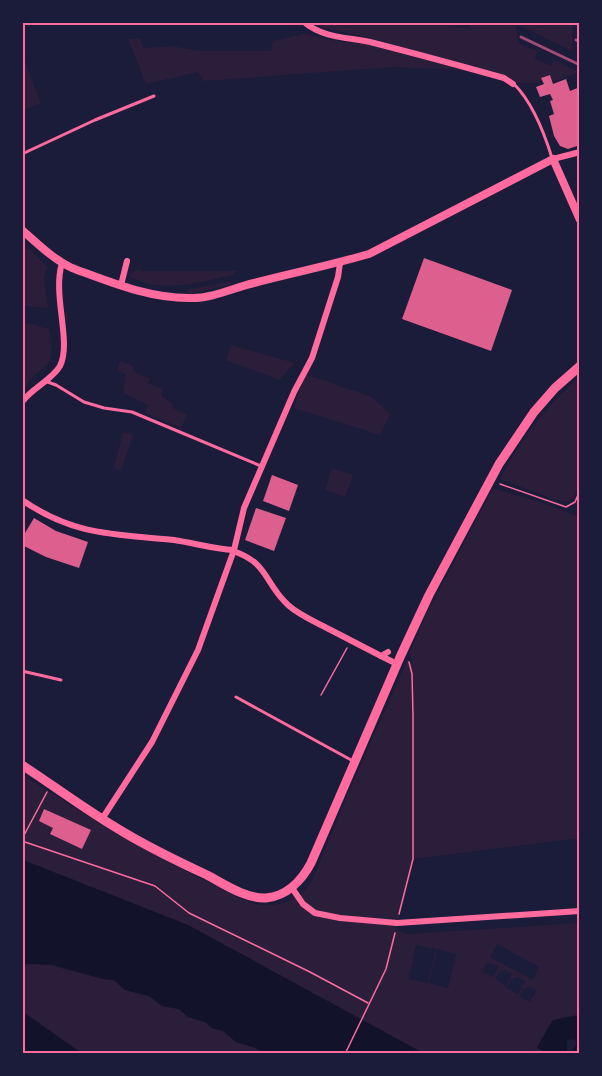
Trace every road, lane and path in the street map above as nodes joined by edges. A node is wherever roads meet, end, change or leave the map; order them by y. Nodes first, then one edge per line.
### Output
1 (304, 22) edge
2 (513, 84) joint
3 (154, 96) dead end
4 (579, 152) edge
5 (23, 154) edge
6 (553, 159) junction
7 (579, 220) edge
8 (22, 230) edge
9 (127, 261) dead end
10 (62, 263) junction
11 (340, 263) junction
12 (120, 285) junction
13 (579, 366) edge
14 (44, 381) junction
15 (22, 402) edge
16 (263, 466) junction
17 (490, 481) junction
18 (579, 490) edge
19 (22, 500) edge
20 (233, 551) junction
21 (352, 641) junction
22 (388, 652) dead end
23 (381, 656) junction
24 (399, 659) junction
25 (22, 671) edge
26 (61, 680) dead end
27 (321, 695) dead end
28 (236, 697) dead end
29 (354, 762) junction
30 (22, 765) edge
31 (50, 783) junction
32 (102, 819) junction
33 (22, 840) edge
34 (292, 888) junction
35 (579, 910) edge
36 (397, 923) junction
37 (369, 1003) junction
38 (345, 1053) edge

1 - 2 street
2 - 6 lane
3 - 5 lane
4 - 6 street
6 - 7 street
6 - 11 street
8 - 10 street
9 - 12 street
10 - 12 street
10 - 14 street
11 - 12 street
11 - 16 street
13 - 17 main road
14 - 15 street
14 - 16 lane
16 - 20 street
17 - 18 path
17 - 24 main road
19 - 20 street
20 - 21 street
20 - 32 street
21 - 23 street
21 - 27 path
22 - 23 street
23 - 24 street
24 - 29 main road
24 - 36 path
25 - 26 lane
28 - 29 lane
29 - 34 main road
30 - 31 main road
31 - 32 main road
31 - 33 path
32 - 34 main road
33 - 37 path
34 - 36 street
35 - 36 street
36 - 37 path
37 - 38 path

